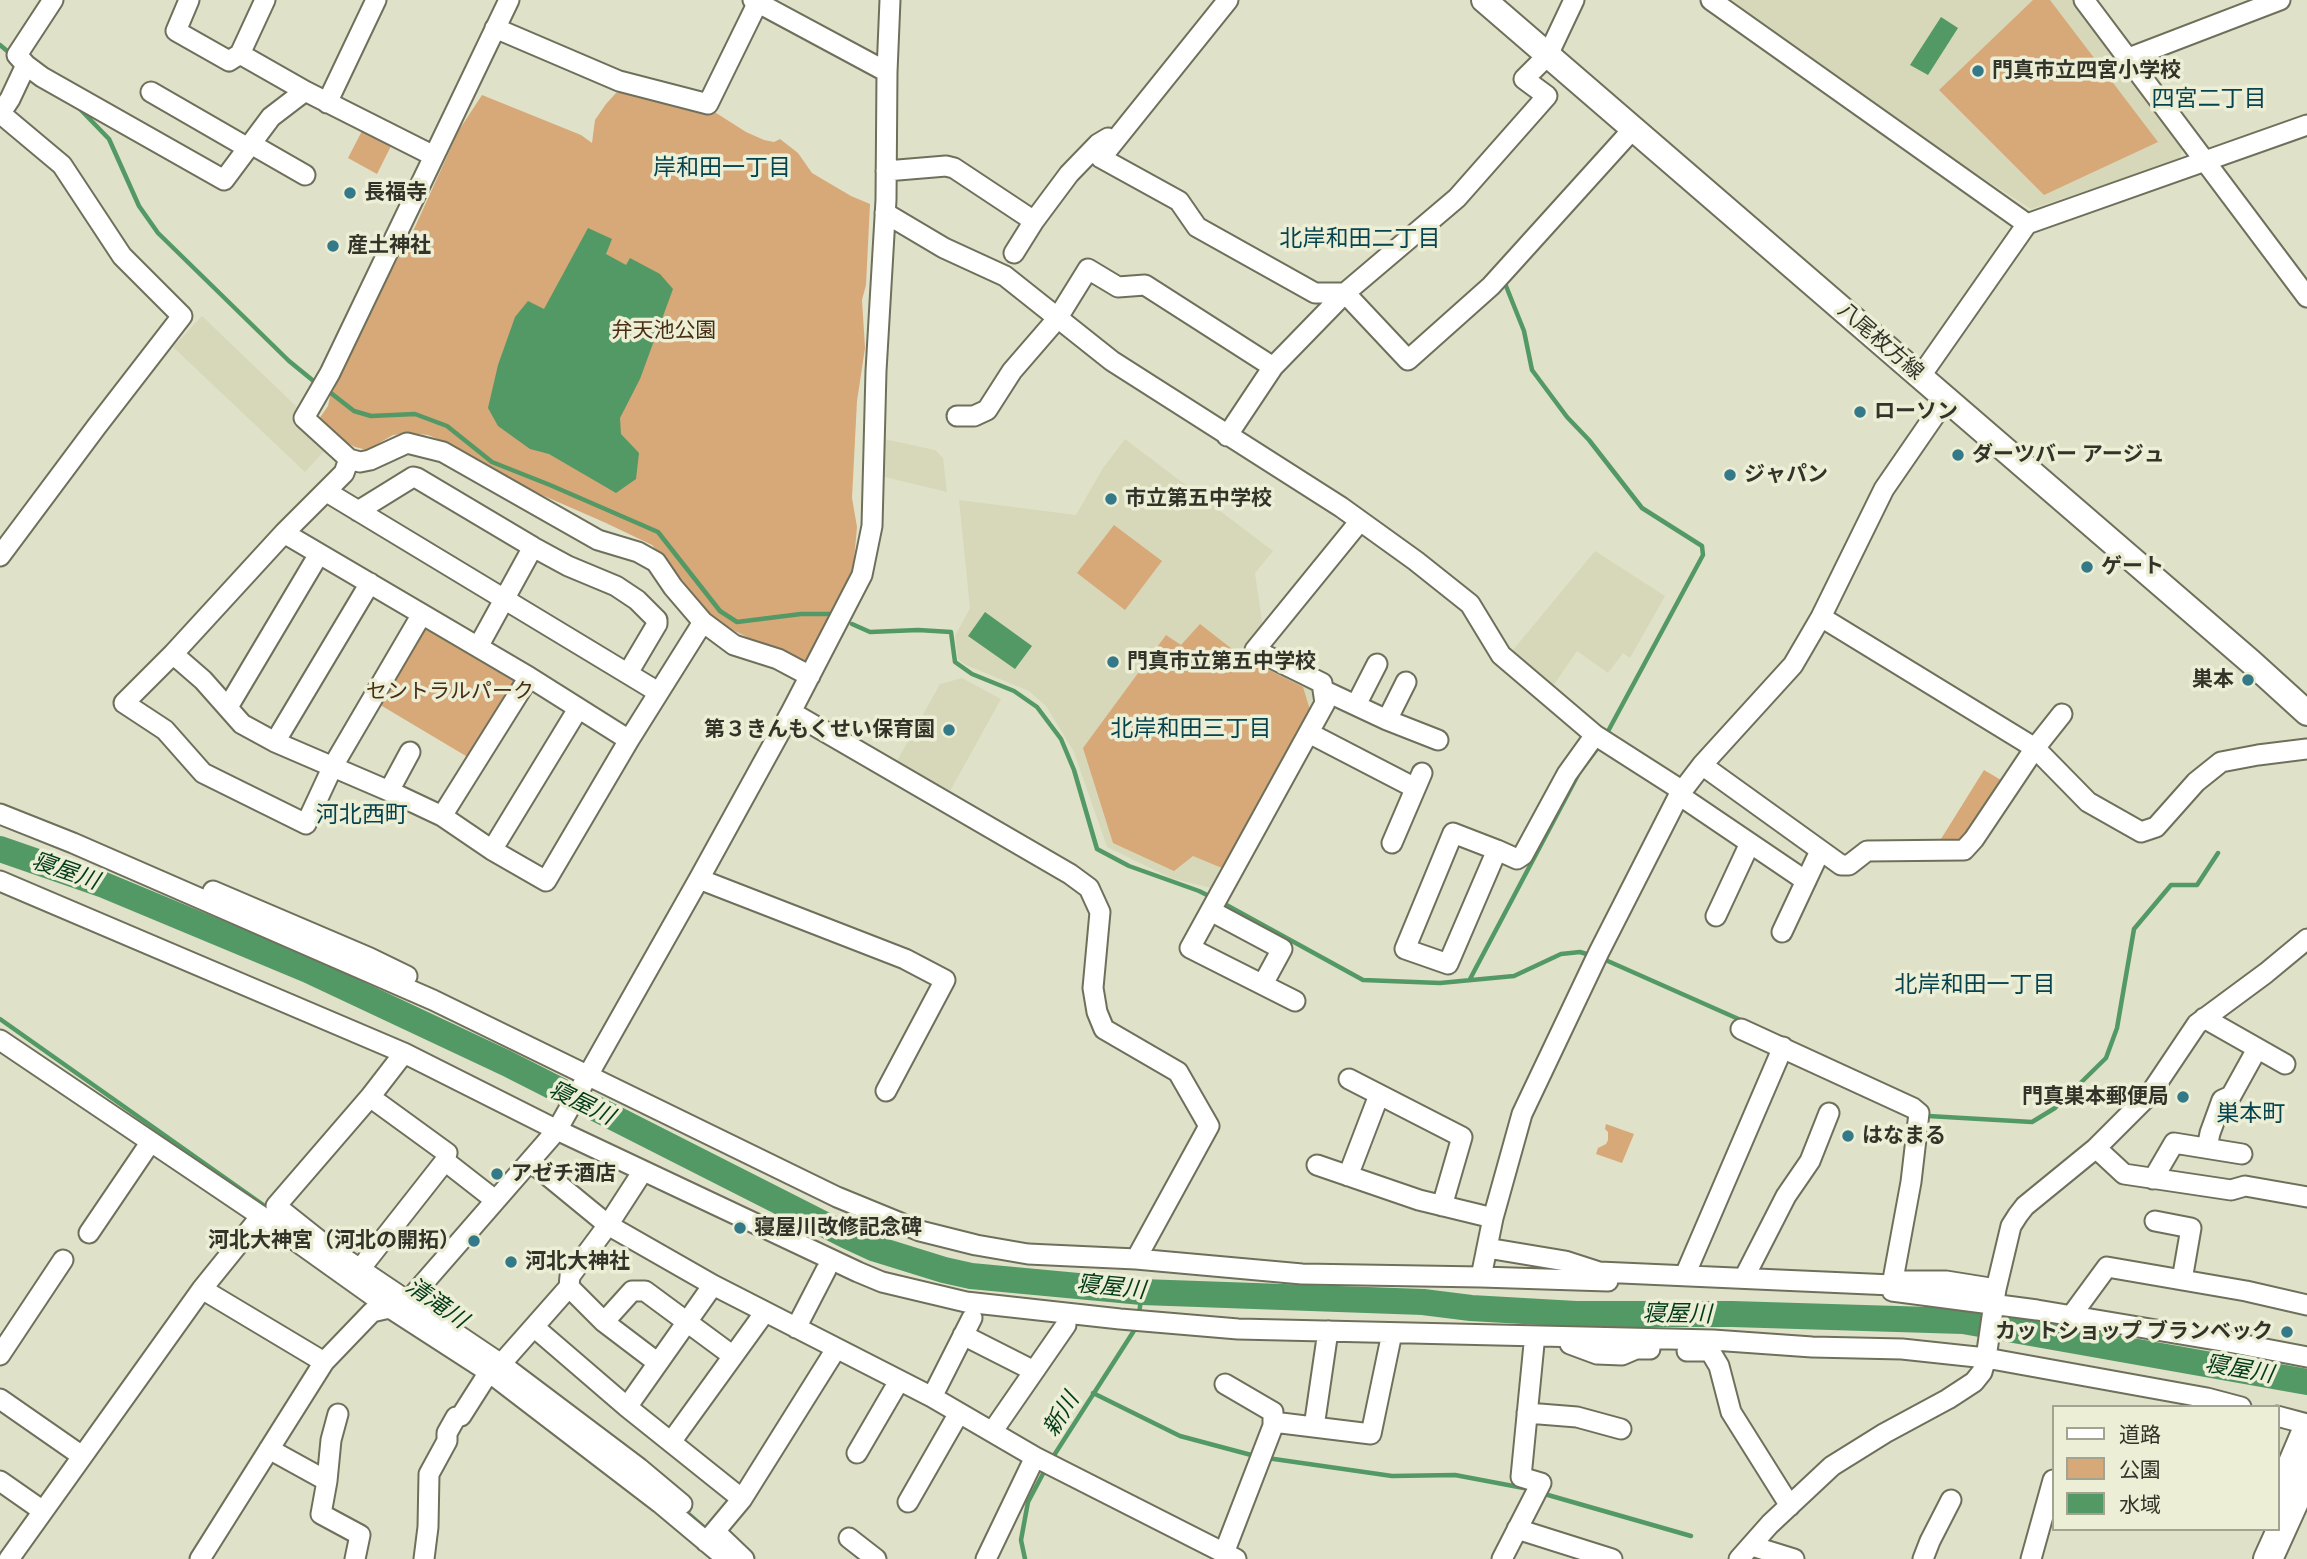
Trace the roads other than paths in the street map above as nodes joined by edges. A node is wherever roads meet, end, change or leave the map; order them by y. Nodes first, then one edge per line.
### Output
1 (53, 0) edge
2 (189, 0) edge
3 (265, 0) edge
4 (376, 0) edge
5 (509, 0) edge
6 (890, 0) edge
7 (1228, 0) edge
8 (1484, 0) edge
9 (1574, 0) edge
10 (1711, 0) edge
11 (2084, 0) edge
12 (2280, 0) edge
13 (755, 1) edge
14 (495, 27) junction
15 (240, 54) junction
16 (1548, 55) junction
17 (14, 57) edge
18 (2126, 59) junction
19 (887, 72) junction
20 (304, 91) junction
21 (151, 92) dead end
22 (327, 103) junction
23 (0, 113) edge
24 (2307, 125) edge
25 (1125, 129) junction
26 (1633, 129) junction
27 (250, 146) junction
28 (434, 156) junction
29 (2205, 160) junction
30 (886, 171) junction
31 (305, 175) dead end
32 (885, 213) junction
33 (1034, 221) junction
34 (2027, 224) junction
35 (1014, 253) dead end
36 (1345, 293) junction
37 (2307, 297) edge
38 (1057, 319) junction
39 (1273, 367) junction
40 (1920, 377) junction
41 (1946, 399) junction
42 (957, 416) dead end
43 (1227, 436) junction
44 (349, 459) junction
45 (327, 492) junction
46 (358, 511) junction
47 (1360, 521) junction
48 (284, 533) junction
49 (533, 547) junction
50 (319, 554) junction
51 (0, 556) edge
52 (370, 583) junction
53 (503, 598) junction
54 (422, 614) junction
55 (1821, 617) junction
56 (704, 622) junction
57 (478, 647) junction
58 (175, 652) junction
59 (1377, 664) dead end
60 (628, 673) junction
61 (810, 676) junction
62 (529, 677) junction
63 (1406, 682) dead end
64 (1323, 690) junction
65 (658, 692) junction
66 (1356, 705) junction
67 (228, 707) junction
68 (578, 709) junction
69 (791, 712) junction
70 (2307, 713) edge
71 (2062, 714) dead end
72 (1387, 720) junction
73 (1309, 733) junction
74 (1595, 735) junction
75 (629, 740) junction
76 (1438, 740) dead end
77 (275, 742) junction
78 (2035, 748) junction
79 (2307, 749) edge
80 (410, 752) dead end
81 (1702, 765) junction
82 (333, 766) junction
83 (389, 791) junction
84 (1680, 793) junction
85 (0, 814) edge
86 (442, 816) junction
87 (1750, 842) junction
88 (1392, 843) dead end
89 (492, 850) junction
90 (1497, 850) junction
91 (1820, 850) junction
92 (699, 879) junction
93 (0, 881) edge
94 (1806, 881) junction
95 (1214, 904) junction
96 (1716, 916) dead end
97 (1782, 932) dead end
98 (2307, 939) edge
99 (1263, 984) junction
100 (1295, 1002) dead end
101 (2204, 1018) junction
102 (1741, 1030) dead end
103 (0, 1040) edge
104 (1783, 1047) junction
105 (2257, 1049) junction
106 (404, 1053) junction
107 (2285, 1064) dead end
108 (587, 1077) junction
109 (1349, 1079) dead end
110 (886, 1091) dead end
111 (1379, 1094) junction
112 (370, 1097) junction
113 (1829, 1113) dead end
114 (559, 1127) junction
115 (150, 1143) junction
116 (2096, 1148) junction
117 (2207, 1148) junction
118 (2242, 1154) dead end
119 (445, 1161) junction
120 (530, 1161) junction
121 (1317, 1165) dead end
122 (643, 1171) junction
123 (1348, 1176) junction
124 (2153, 1179) junction
125 (2307, 1197) edge
126 (495, 1200) junction
127 (1442, 1206) junction
128 (261, 1216) junction
129 (744, 1219) junction
130 (1493, 1219) junction
131 (2155, 1222) dead end
132 (608, 1224) junction
133 (89, 1233) dead end
134 (1487, 1248) junction
135 (1136, 1259) junction
136 (63, 1260) dead end
137 (360, 1269) junction
138 (826, 1270) junction
139 (858, 1272) junction
140 (1685, 1275) junction
141 (1481, 1277) junction
142 (1744, 1278) junction
143 (2182, 1280) junction
144 (713, 1284) junction
145 (569, 1287) junction
146 (1892, 1288) junction
147 (202, 1289) junction
148 (1995, 1296) junction
149 (399, 1304) junction
150 (2307, 1305) edge
151 (765, 1312) junction
152 (2071, 1316) junction
153 (687, 1321) junction
154 (604, 1322) junction
155 (1066, 1325) dead end
156 (534, 1327) junction
157 (796, 1328) junction
158 (1328, 1331) junction
159 (1392, 1333) junction
160 (1630, 1339) junction
161 (1455, 1344) dead end
162 (1534, 1344) junction
163 (1570, 1344) junction
164 (836, 1349) junction
165 (0, 1355) edge
166 (733, 1356) junction
167 (2307, 1357) edge
168 (1986, 1358) junction
169 (324, 1362) junction
170 (658, 1363) junction
171 (495, 1368) junction
172 (1034, 1371) junction
173 (899, 1381) junction
174 (1225, 1384) dead end
175 (932, 1396) junction
176 (0, 1399) edge
177 (2233, 1405) edge
178 (627, 1407) junction
179 (959, 1413) junction
180 (1527, 1413) junction
181 (338, 1414) dead end
182 (2279, 1417) edge
183 (1273, 1422) junction
184 (2307, 1424) edge
185 (1314, 1427) junction
186 (1621, 1429) dead end
187 (2307, 1430) edge
188 (992, 1432) junction
189 (671, 1442) junction
190 (269, 1448) junction
191 (857, 1453) dead end
192 (82, 1456) junction
193 (1042, 1461) junction
194 (2297, 1475) edge
195 (0, 1481) edge
196 (327, 1481) junction
197 (2052, 1484) edge
198 (2279, 1498) edge
199 (742, 1499) junction
200 (1951, 1500) dead end
201 (908, 1502) dead end
202 (1790, 1506) junction
203 (43, 1511) junction
204 (2279, 1527) edge
205 (1517, 1529) junction
206 (2263, 1531) edge
207 (2278, 1531) edge
208 (710, 1537) junction
209 (849, 1538) dead end
210 (1750, 1555) edge
211 (1230, 1556) edge
212 (9, 1559) edge
213 (200, 1559) edge
214 (355, 1559) edge
215 (424, 1559) edge
216 (727, 1559) edge
217 (744, 1559) edge
218 (876, 1559) edge
219 (986, 1559) edge
220 (1502, 1559) edge
221 (1612, 1559) edge
222 (1794, 1559) edge
223 (1923, 1559) edge
224 (2031, 1559) edge
225 (2250, 1559) edge
226 (2268, 1559) edge

1 - 17 street
2 - 15 street
3 - 15 street
4 - 22 street
5 - 14 street
6 - 19 street
7 - 25 street
8 - 16 main road, 八尾枚方線
9 - 16 street
10 - 34 street
11 - 18 street
12 - 18 street
13 - 14 street
13 - 19 street
14 - 28 street
15 - 20 street
16 - 26 main road, 八尾枚方線
16 - 36 street
17 - 23 street
17 - 27 street
18 - 29 street
19 - 30 street
20 - 22 street
20 - 27 street
21 - 27 street
22 - 28 street
23 - 51 street
24 - 29 street
25 - 33 street
25 - 36 street
26 - 36 street
26 - 40 main road, 八尾枚方線
27 - 31 street
28 - 44 street
29 - 34 street
29 - 37 street
30 - 32 street
30 - 33 street
32 - 38 street
32 - 61 street
33 - 35 street
34 - 40 street
36 - 39 street
38 - 39 street
38 - 42 street
38 - 43 street
39 - 43 street
40 - 41 main road, 八尾枚方線
41 - 55 street
41 - 70 main road, 八尾枚方線
43 - 47 street
44 - 45 street
44 - 56 street
45 - 46 street
45 - 48 street
46 - 49 street
46 - 53 street
47 - 64 street
47 - 74 street
48 - 50 street
48 - 58 street
49 - 53 street
49 - 60 street
50 - 52 street
50 - 67 street
52 - 54 street
52 - 77 street
53 - 57 street
53 - 60 street
54 - 57 street
54 - 82 street
55 - 78 street
55 - 81 street
56 - 61 street
56 - 65 street
57 - 62 street
58 - 67 street
58 - 82 street
59 - 66 street
60 - 65 street
61 - 69 street
62 - 68 street
62 - 86 street
63 - 72 street
64 - 66 street
64 - 73 street
65 - 75 street
66 - 72 street
67 - 77 street
68 - 75 street
68 - 89 street
69 - 92 street
69 - 135 street
71 - 78 street
72 - 76 street
73 - 88 street
73 - 95 street
74 - 84 street
74 - 90 street
75 - 89 street
77 - 82 street
78 - 79 street
78 - 91 street
80 - 83 street
81 - 84 street
81 - 91 street
82 - 83 street
83 - 86 street
84 - 87 street
84 - 130 street
85 - 108 street
86 - 89 street
87 - 94 street
87 - 96 street
90 - 90 street
91 - 94 street
92 - 108 street
92 - 110 street
93 - 106 street
94 - 97 street
95 - 99 street
95 - 99 street
98 - 101 street
99 - 100 street
101 - 105 street
101 - 116 street
102 - 104 street
103 - 115 street
104 - 140 street
104 - 146 street
105 - 107 street
105 - 117 street
106 - 112 street
106 - 114 street
108 - 114 street
108 - 135 street
109 - 111 street
111 - 123 street
111 - 127 street
112 - 119 street
112 - 137 street
113 - 142 street
114 - 120 street
114 - 122 street
115 - 128 street
115 - 133 street
116 - 124 street
116 - 148 street
117 - 118 street
117 - 124 street
119 - 126 street
119 - 137 street
120 - 126 street
120 - 132 street
121 - 123 street
122 - 129 street
122 - 132 street
123 - 127 street
124 - 125 street
126 - 149 street
127 - 130 street
128 - 147 street
128 - 149 street
129 - 138 street
129 - 139 street
130 - 134 street
131 - 143 street
132 - 144 street
132 - 145 street
134 - 140 street
134 - 141 street
135 - 141 street
136 - 165 street
137 - 149 street
138 - 139 street
138 - 157 street
139 - 158 street
140 - 142 street
141 - 146 street
142 - 146 street
143 - 150 street
143 - 152 street
144 - 151 street
144 - 153 street
145 - 154 street
145 - 156 street
146 - 148 street
147 - 169 street
147 - 192 street
148 - 152 street
148 - 168 street
149 - 169 street
149 - 171 street
151 - 157 street
151 - 166 street
152 - 167 street
153 - 154 street
153 - 166 street
153 - 170 street
154 - 170 street
155 - 172 street
156 - 171 street
156 - 178 street
157 - 164 street
158 - 159 street
158 - 185 street
159 - 160 street
159 - 185 street
160 - 163 street
160 - 168 street
161 - 162 street
162 - 163 street
162 - 180 street
163 - 202 street
164 - 173 street
164 - 199 street
166 - 189 street
168 - 177 street
168 - 202 street
169 - 190 street
170 - 178 street
171 - 208 street
171 - 215 street
172 - 175 street
172 - 188 street
173 - 175 street
173 - 191 street
174 - 183 street
175 - 179 street
176 - 192 street
178 - 189 street
179 - 188 street
179 - 201 street
180 - 186 street
180 - 205 street
181 - 196 street
182 - 184 street
183 - 185 street
183 - 211 street
187 - 194 highway
188 - 193 street
189 - 199 street
190 - 196 street
190 - 213 street
192 - 203 street
193 - 211 street
193 - 219 street
194 - 198 highway
194 - 204 highway
195 - 203 street
196 - 214 street
197 - 224 street
199 - 208 street
200 - 223 street
202 - 210 street
203 - 212 street
205 - 220 street
205 - 221 street
206 - 225 highway
207 - 226 highway
208 - 216 street
208 - 217 street
209 - 218 street
210 - 222 street

